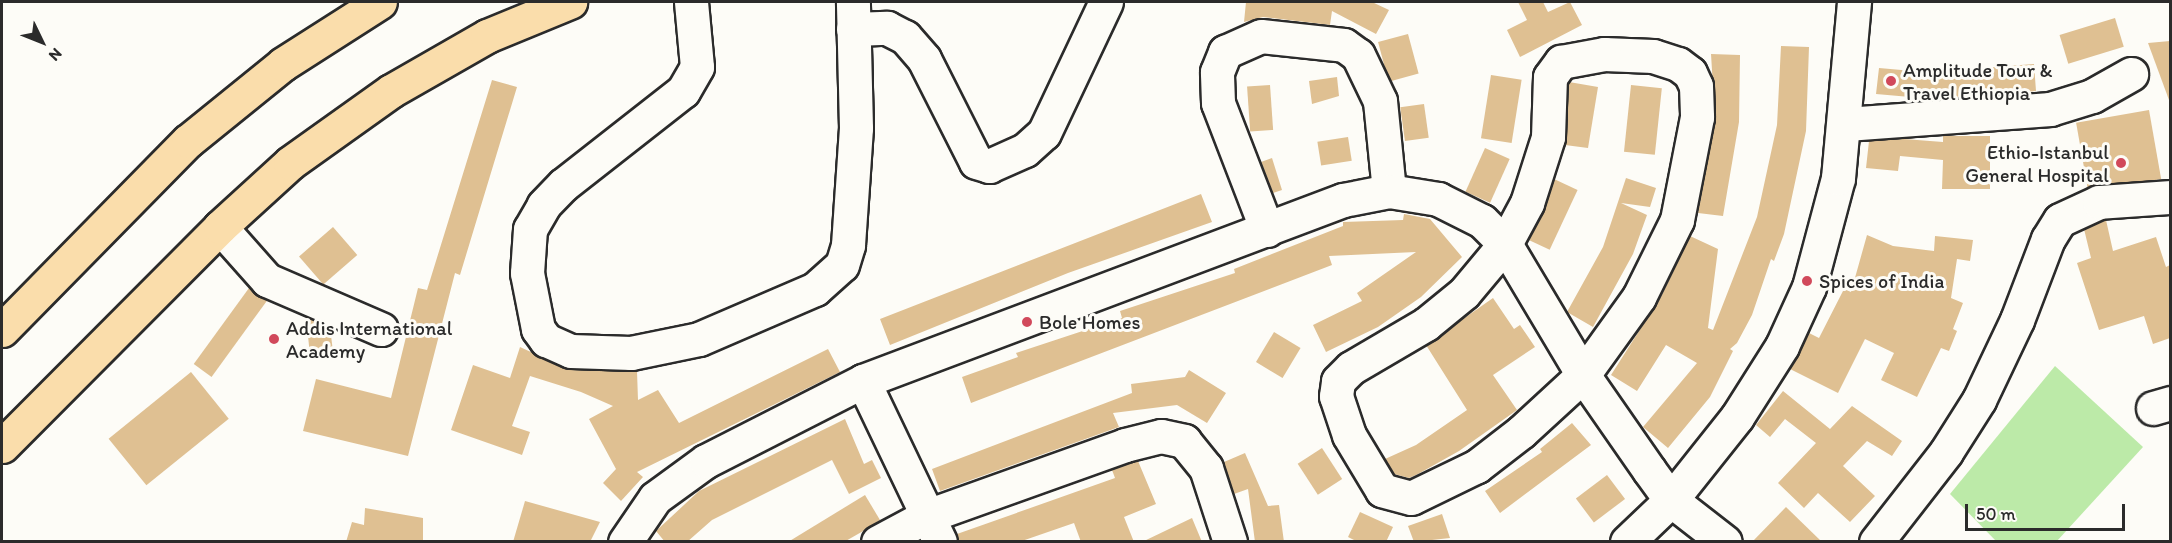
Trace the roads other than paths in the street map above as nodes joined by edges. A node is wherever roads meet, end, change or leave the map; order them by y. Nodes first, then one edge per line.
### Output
1 (380, 2) edge
2 (570, 2) edge
3 (691, 2) edge
4 (1106, 2) edge
5 (1854, 2) edge
6 (853, 15) edge
7 (2131, 74) dead end
8 (1846, 124) junction
9 (1389, 191) junction
10 (2170, 197) edge
11 (220, 227) junction
12 (1267, 230) junction
13 (1505, 244) junction
14 (381, 329) dead end
15 (2, 330) edge
16 (1582, 375) junction
17 (863, 381) junction
18 (2, 446) edge
19 (1671, 500) junction
20 (933, 529) edge
21 (625, 542) edge
22 (878, 542) edge
23 (1230, 542) edge
24 (1627, 542) edge
25 (1725, 542) edge
26 (1876, 542) edge

1 - 15 main road
2 - 11 main road
3 - 6 street
4 - 6 street
5 - 8 street
7 - 8 street
8 - 19 street
9 - 12 street
9 - 12 street
9 - 13 street
10 - 26 street
11 - 14 street
11 - 18 main road
12 - 17 street
13 - 16 street
13 - 16 street
13 - 16 street
16 - 19 street
17 - 20 street
17 - 21 street
19 - 24 street
19 - 25 street
20 - 22 street
20 - 23 street

